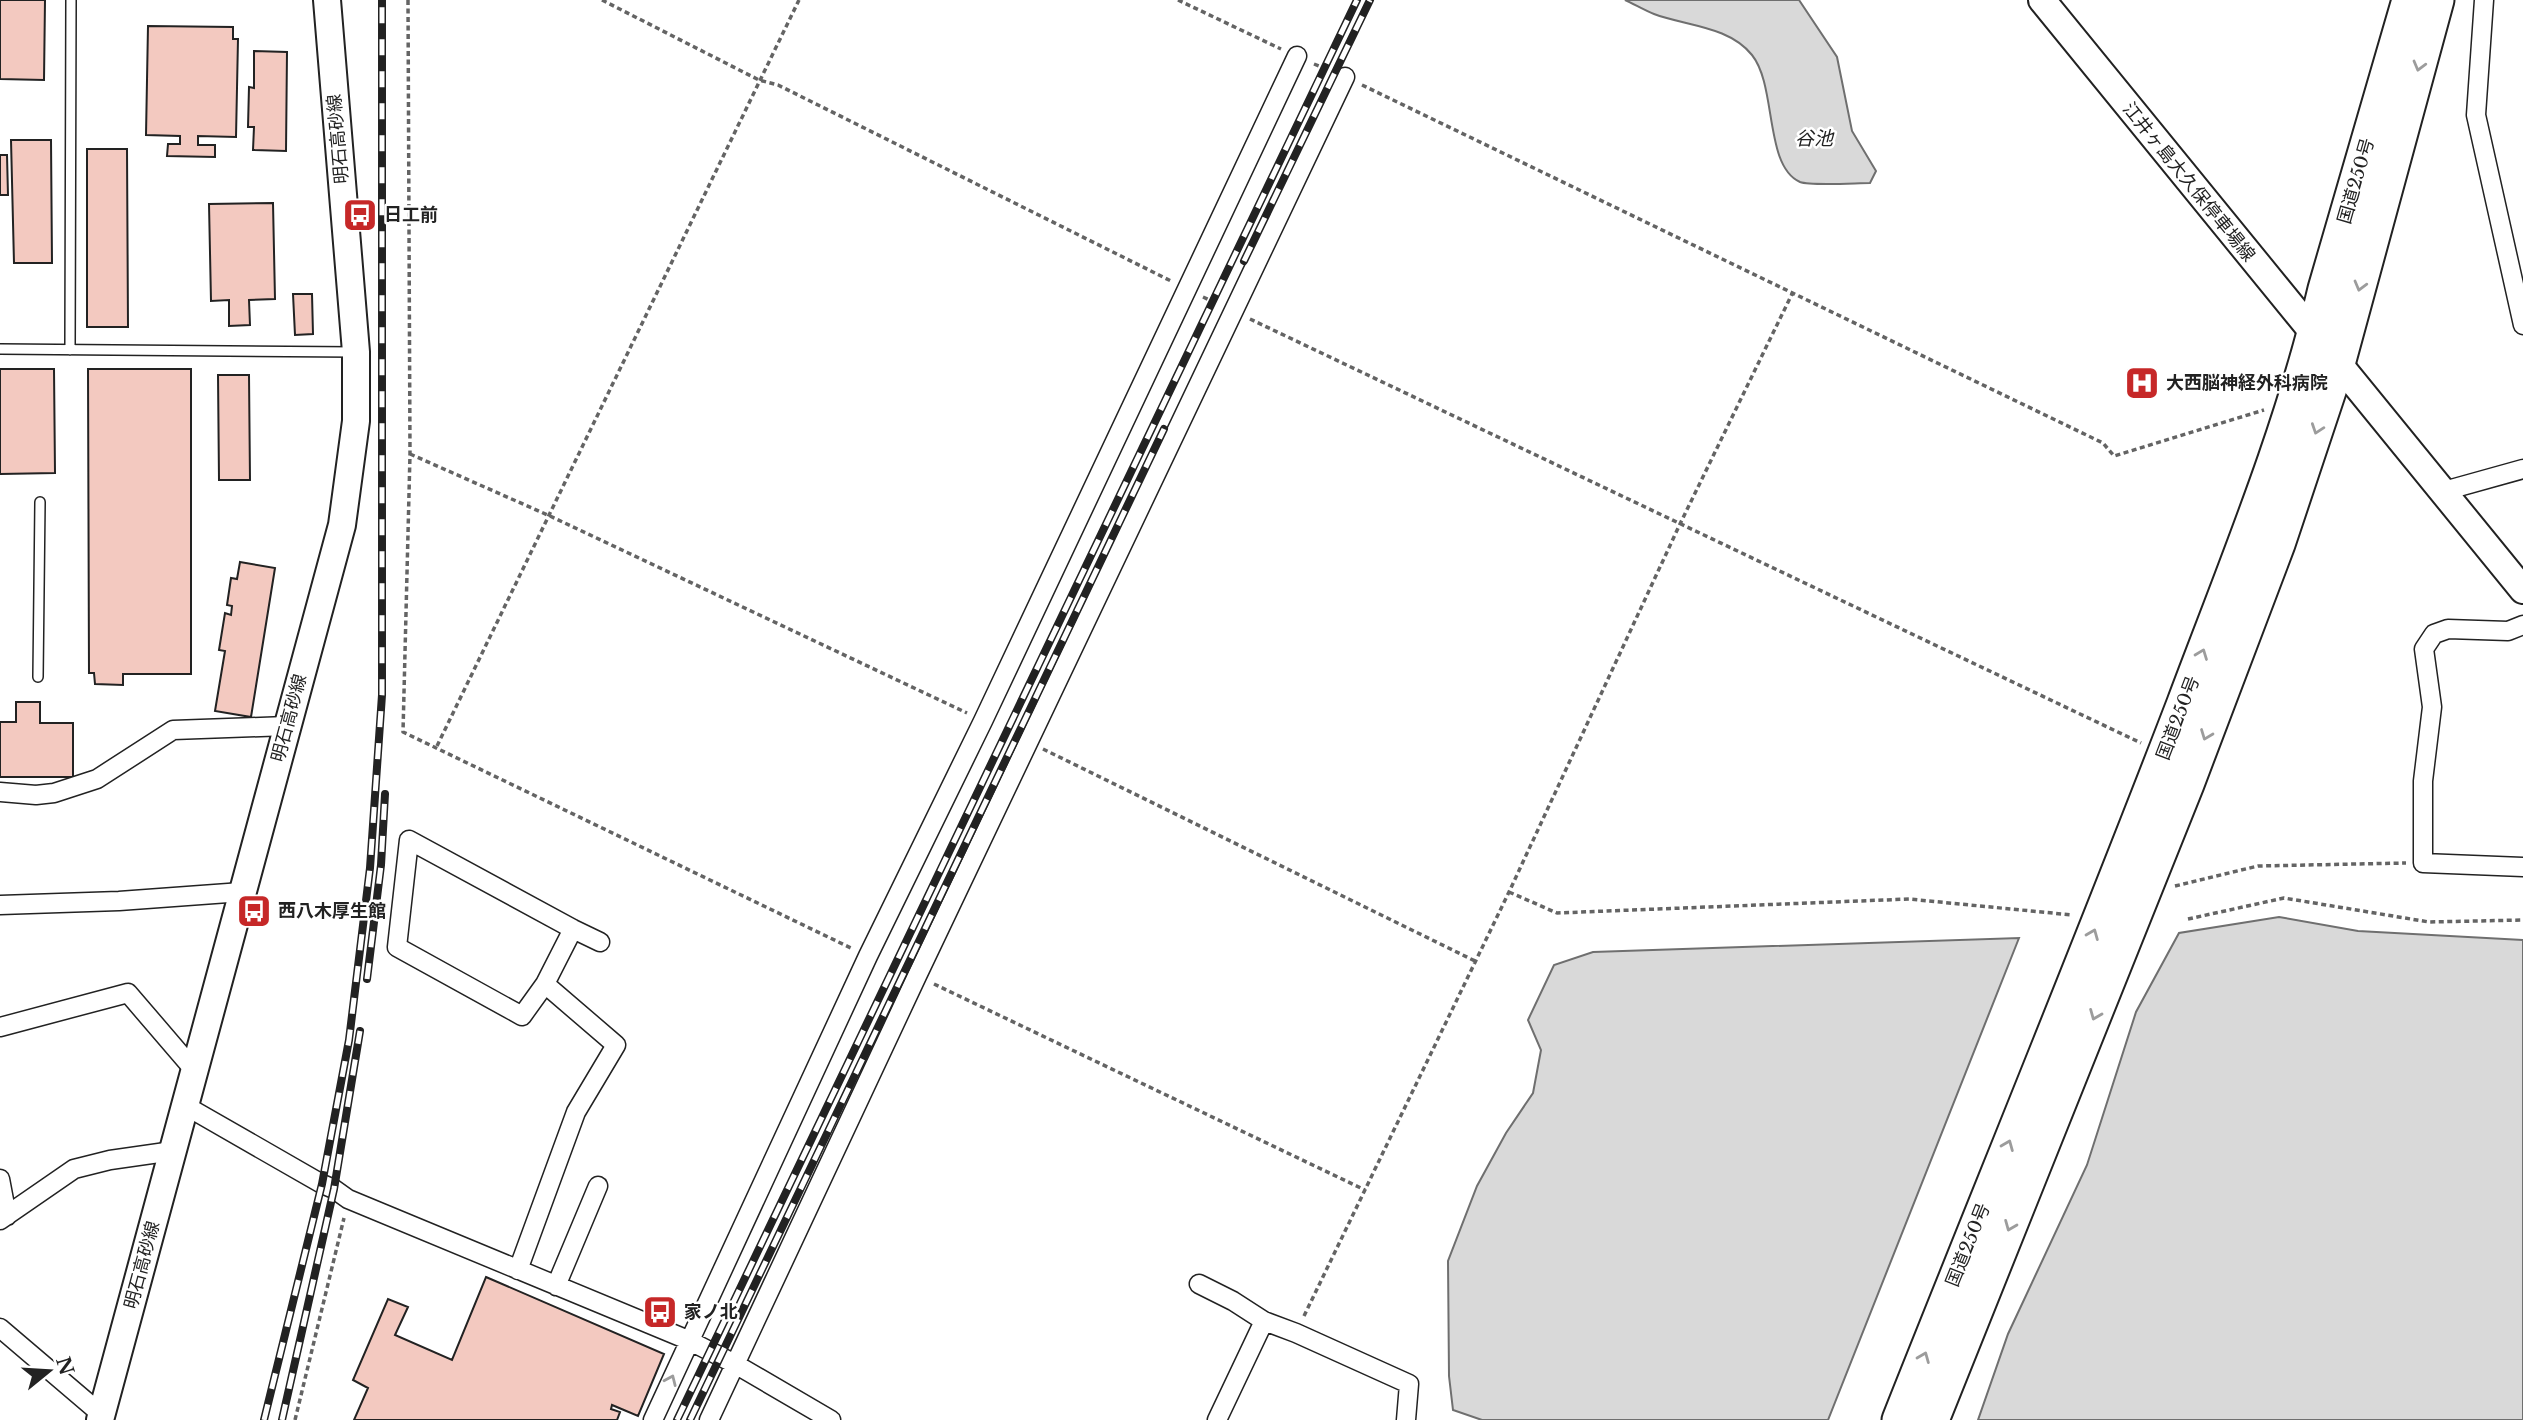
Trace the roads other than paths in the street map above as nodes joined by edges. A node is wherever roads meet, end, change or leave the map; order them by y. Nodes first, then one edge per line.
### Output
1 (71, 0) edge
2 (327, 0) edge
3 (2042, 0) edge
4 (2409, 0) edge
5 (2437, 0) edge
6 (2484, 0) edge
7 (1297, 57) road end
8 (1345, 78) road end
9 (2523, 325) edge
10 (2314, 336) junction
11 (0, 349) edge
12 (70, 350) junction
13 (356, 352) junction
14 (2338, 364) junction
15 (2523, 469) edge
16 (2444, 491) junction
17 (40, 502) dead end
18 (2523, 590) edge
19 (2523, 625) edge
20 (37, 677) dead end
21 (287, 726) junction
22 (0, 792) edge
23 (2523, 867) edge
24 (242, 892) junction
25 (0, 905) edge
26 (573, 929) junction
27 (600, 942) dead end
28 (545, 984) junction
29 (0, 1027) edge
30 (194, 1070) junction
31 (186, 1106) junction
32 (173, 1151) junction
33 (0, 1179) edge
34 (598, 1186) dead end
35 (4, 1218) edge
36 (518, 1270) junction
37 (1199, 1284) dead end
38 (556, 1286) junction
39 (1264, 1321) junction
40 (0, 1328) edge
41 (688, 1340) junction
42 (735, 1364) junction
43 (101, 1417) edge
44 (653, 1420) edge
45 (709, 1420) edge
46 (831, 1420) edge
47 (1217, 1420) edge
48 (1406, 1420) edge
49 (1899, 1420) edge
50 (1932, 1420) edge

1 - 12 lane
2 - 13 main road, 明石高砂線
3 - 10 main road, 江井ヶ島大久保停車場線
4 - 10 highway, 国道250号
5 -> 14 highway, 国道250号
6 - 9 street
7 - 41 street
8 - 42 street
10 - 14 main road, 江井ヶ島大久保停車場線
49 -> 10 highway, 国道250号
11 - 12 lane
12 - 13 lane
13 - 21 main road, 明石高砂線
14 - 16 main road, 江井ヶ島大久保停車場線
14 -> 50 highway, 国道250号
15 - 16 street
16 - 18 main road, 江井ヶ島大久保停車場線
17 - 20 lane
19 - 23 street
21 - 22 street
21 - 24 main road, 明石高砂線
24 - 25 street
24 - 30 main road, 明石高砂線
26 - 27 street
26 - 28 street
26 - 28 street
28 - 36 street
29 - 30 street
30 - 31 main road, 明石高砂線
31 - 32 main road, 明石高砂線
31 - 36 street
32 - 35 street
32 - 43 main road, 明石高砂線
33 - 35 street
34 - 38 street
36 - 38 street
37 - 39 street
38 - 41 street
39 - 47 street
39 - 48 street
40 - 43 street
41 - 42 street
44 -> 41 street
42 - 45 street
42 - 46 street

